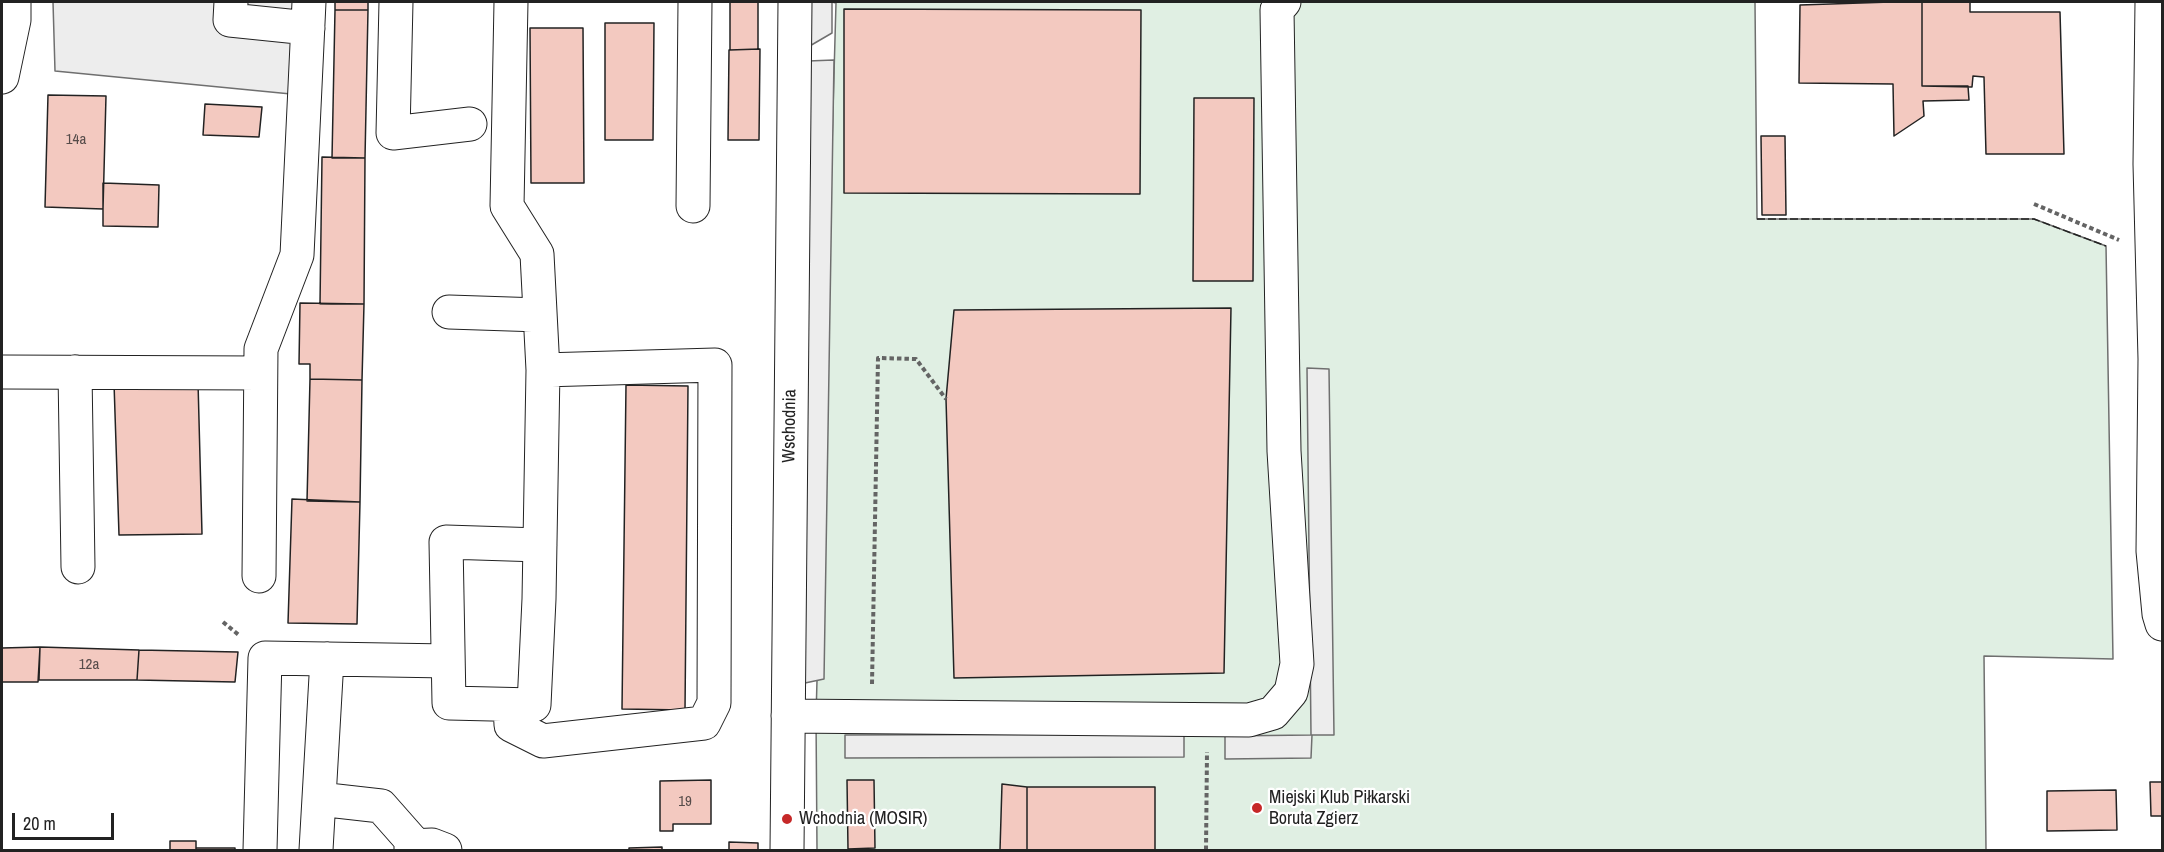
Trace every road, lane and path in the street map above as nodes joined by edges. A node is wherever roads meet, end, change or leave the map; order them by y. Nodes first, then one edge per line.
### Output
1 (14, 2) edge
2 (231, 2) edge
3 (396, 2) edge
4 (511, 2) edge
5 (695, 2) edge
6 (795, 2) edge
7 (2152, 2) edge
8 (1276, 4) edge
9 (308, 15) edge
10 (2, 77) edge
11 (470, 124) dead end
12 (2157, 197) edge
13 (2034, 204) dead end
14 (693, 206) dead end
15 (2152, 257) junction
16 (449, 312) dead end
17 (540, 315) junction
18 (543, 370) junction
19 (2, 372) edge
20 (75, 372) junction
21 (260, 373) junction
22 (946, 399) dead end
23 (540, 545) junction
24 (78, 567) dead end
25 (259, 576) dead end
26 (2163, 624) edge
27 (327, 659) junction
28 (448, 661) junction
29 (510, 705) junction
30 (788, 716) junction
31 (872, 718) junction
32 (1208, 718) junction
33 (319, 799) junction
34 (411, 848) edge
35 (260, 850) edge
36 (316, 850) edge
37 (445, 850) edge
38 (787, 850) edge
39 (1206, 850) edge

1 - 10 street
2 - 9 street
3 - 11 street
4 - 17 street
5 - 14 street
6 - 30 street, Wschodnia
7 - 12 street
8 - 32 street
9 - 21 street
12 - 15 street
13 - 15 path
15 - 26 street
16 - 17 street
17 - 18 street
18 - 23 street
18 - 29 street
19 - 20 street
20 - 21 street
20 - 24 street
21 - 25 street
22 - 31 path
23 - 28 street
23 - 29 street
27 - 28 street
27 - 33 street
27 - 35 street
28 - 29 street
30 - 31 street
30 - 38 street, Wschodnia
31 - 32 street
32 - 39 path
33 - 34 street
33 - 36 street
34 - 37 street

